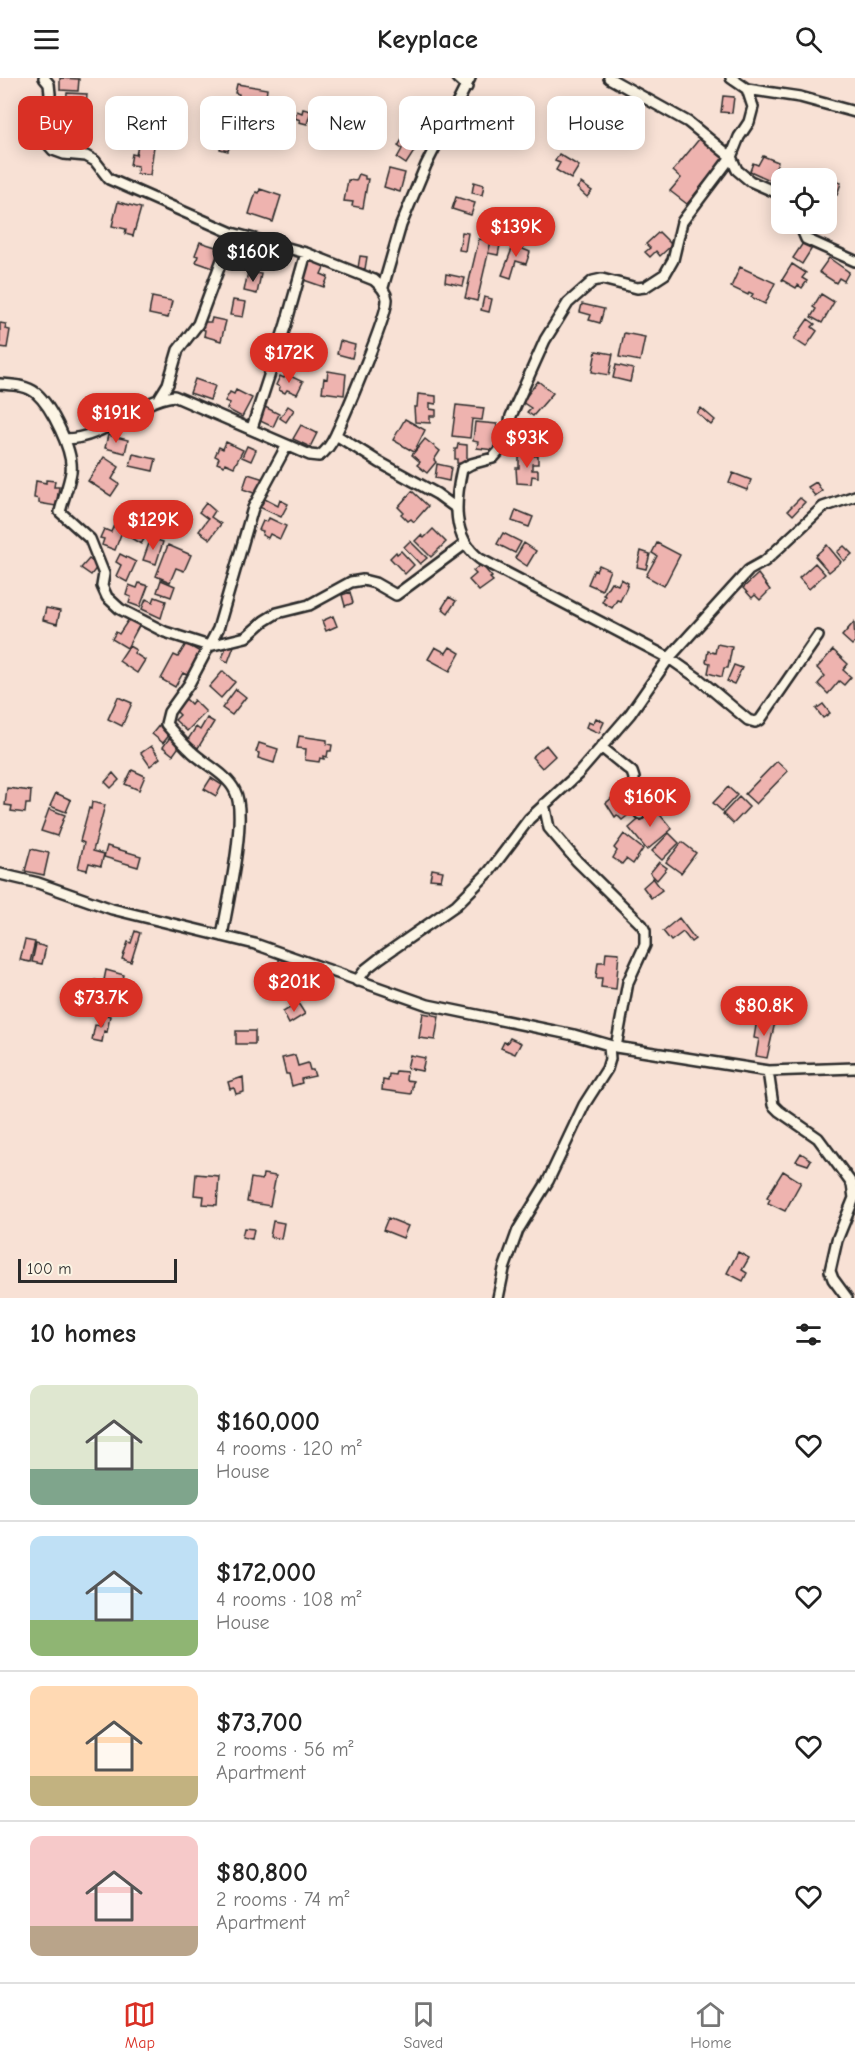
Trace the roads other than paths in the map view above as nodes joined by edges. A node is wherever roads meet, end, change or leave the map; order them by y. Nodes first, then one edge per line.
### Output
1 (44, 78) edge
2 (457, 78) edge
3 (609, 78) edge
4 (731, 78) edge
5 (468, 83) edge
6 (747, 89) junction
7 (855, 112) edge
8 (731, 157) junction
9 (771, 190) edge
10 (232, 233) junction
11 (804, 234) edge
12 (306, 253) junction
13 (855, 261) edge
14 (383, 287) junction
15 (0, 384) edge
16 (160, 398) junction
17 (252, 428) junction
18 (336, 435) junction
19 (65, 439) junction
20 (287, 445) junction
21 (855, 496) edge
22 (456, 508) junction
23 (465, 544) junction
24 (818, 636) dead end
25 (209, 646) junction
26 (669, 658) junction
27 (601, 747) junction
28 (543, 804) junction
29 (640, 814) dead end
30 (0, 874) edge
31 (222, 936) junction
32 (357, 981) junction
33 (613, 1046) junction
34 (855, 1068) edge
35 (768, 1071) junction
36 (498, 1298) edge
37 (847, 1298) edge

1 - 10 street
2 - 5 street
3 - 8 street
4 - 6 street
5 - 14 street
6 - 7 street
6 - 8 street
8 - 9 street
8 - 22 street
10 - 12 street
10 - 16 street
11 - 13 street
12 - 14 street
12 - 17 street
14 - 18 street
15 - 19 street
16 - 17 street
16 - 19 street
17 - 20 street
18 - 20 street
18 - 22 street
19 - 25 street
20 - 25 street
21 - 26 street
22 - 23 street
23 - 25 street
23 - 26 street
24 - 26 street
25 - 31 street
26 - 27 street
27 - 28 street
27 - 29 street
28 - 32 street
28 - 33 street
30 - 31 street
31 - 32 street
32 - 33 street
33 - 35 street
33 - 36 street
34 - 35 street
35 - 37 street

